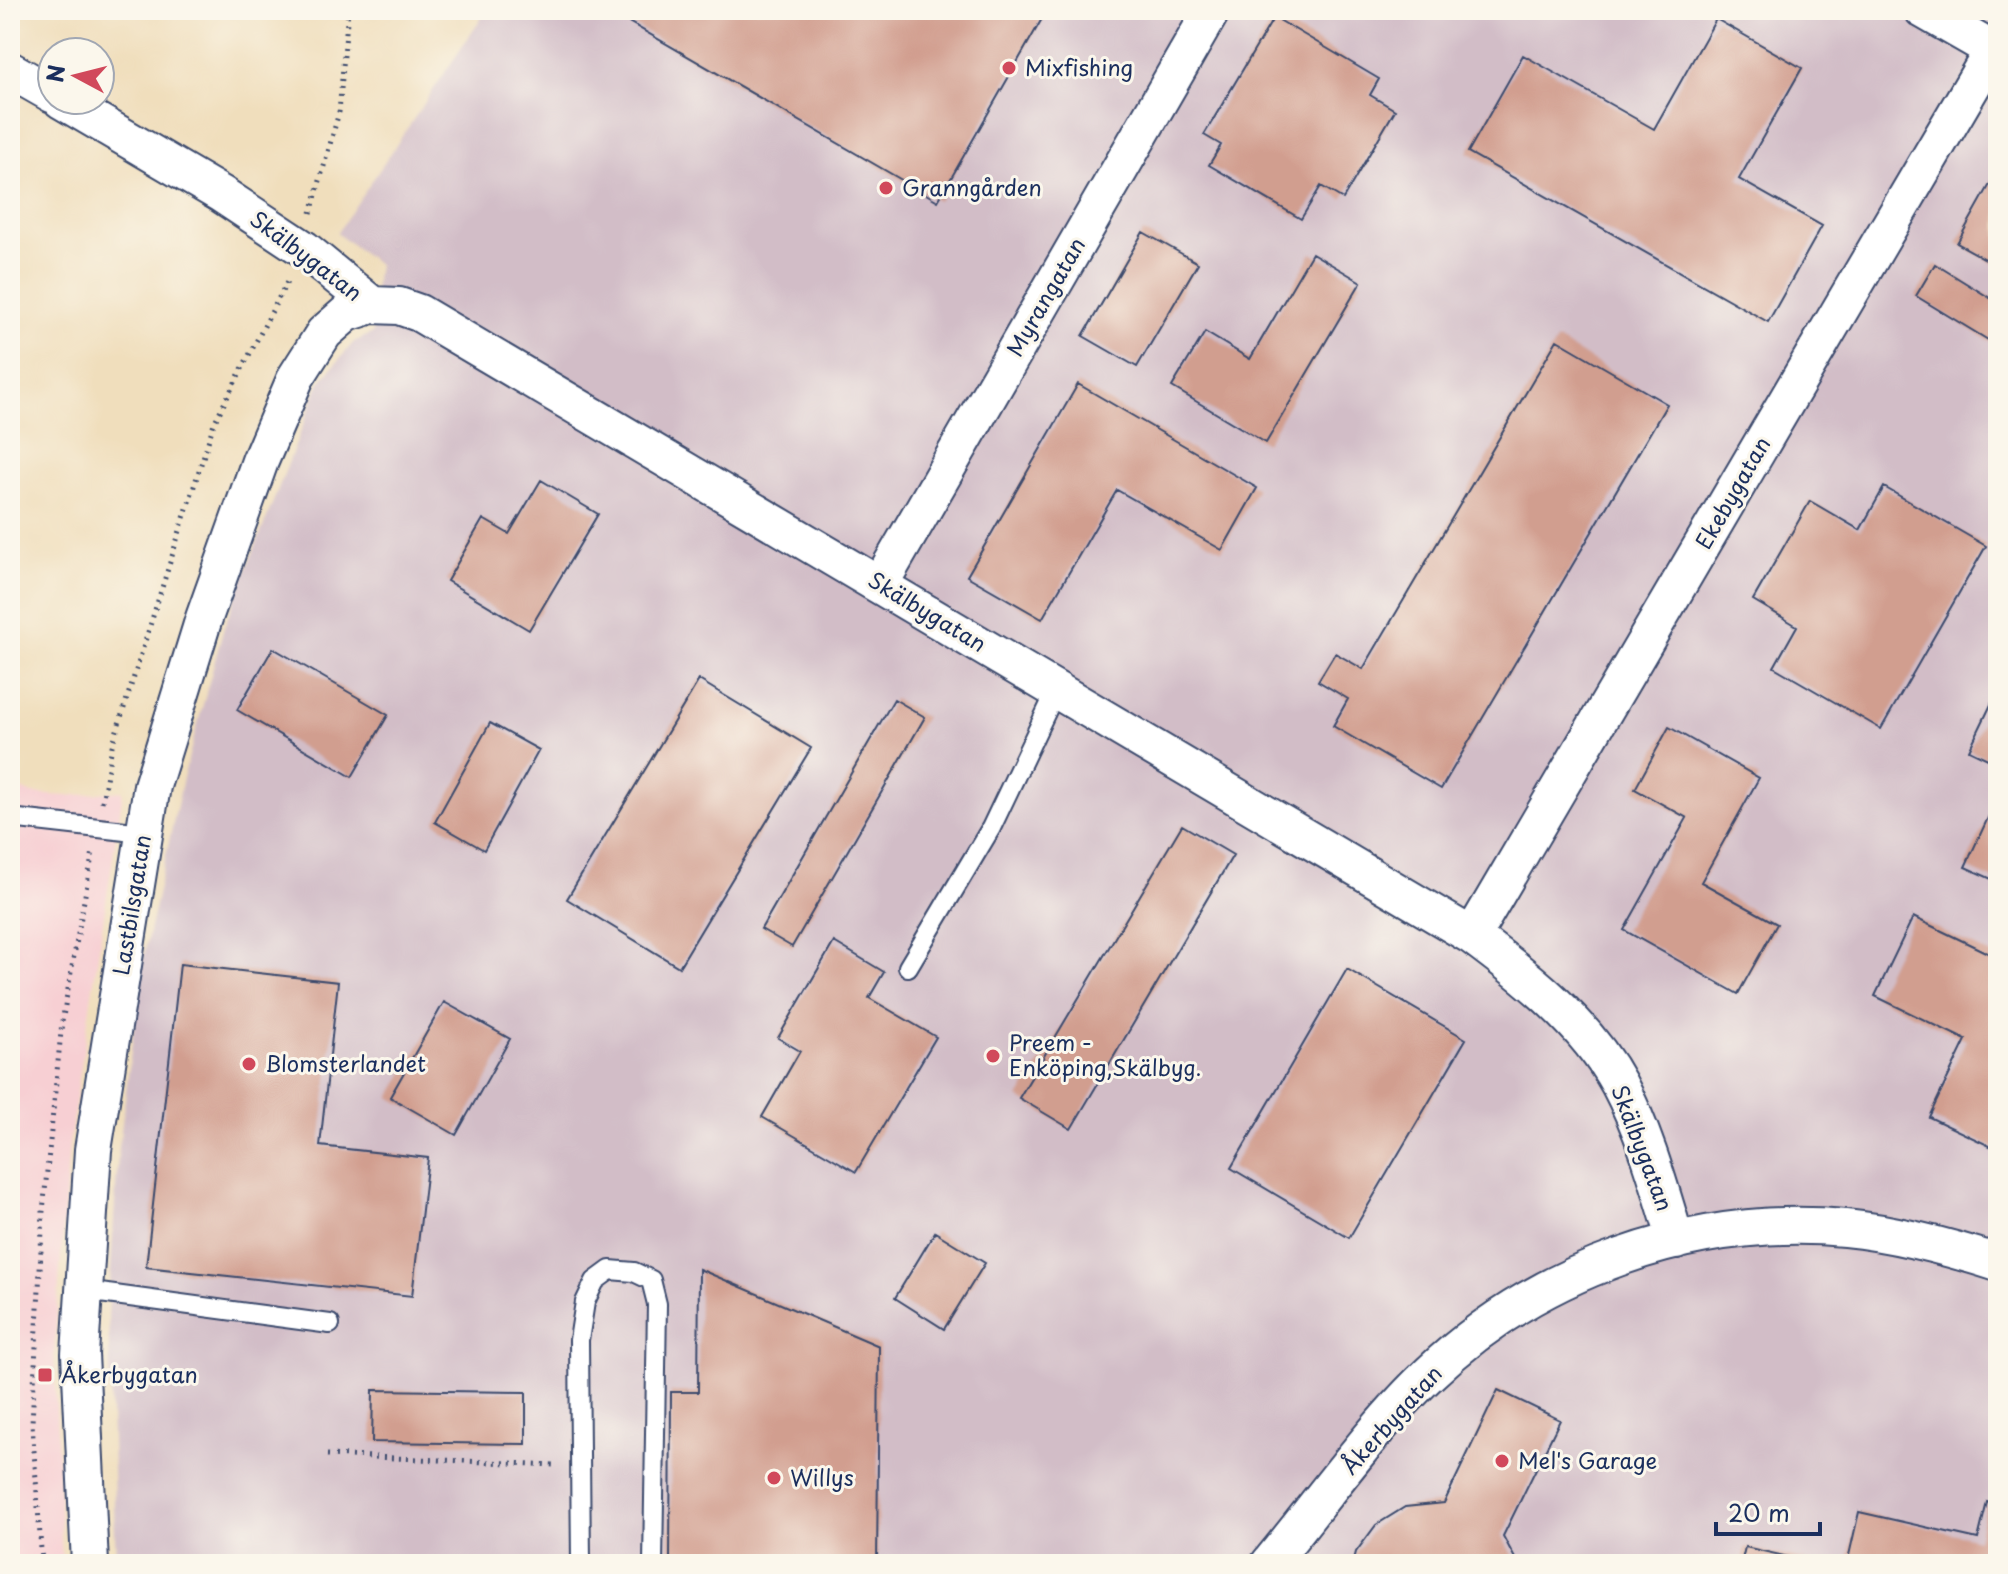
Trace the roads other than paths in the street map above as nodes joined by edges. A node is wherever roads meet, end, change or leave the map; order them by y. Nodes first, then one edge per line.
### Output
1 (1212, 10) edge
2 (1923, 10) edge
3 (1996, 52) edge
4 (10, 70) edge
5 (36, 85) edge
6 (88, 116) edge
7 (372, 305) junction
8 (880, 584) junction
9 (1057, 689) junction
10 (10, 818) edge
11 (143, 833) junction
12 (1472, 936) junction
13 (908, 967) dead end
14 (1676, 1241) junction
15 (1998, 1263) edge
16 (85, 1291) junction
17 (330, 1324) dead end
18 (90, 1564) edge
19 (581, 1564) edge
20 (653, 1564) edge
21 (1269, 1564) edge

1 - 8 street, Myrangatan
2 - 3 street
3 - 12 street, Ekebygatan
4 - 5 street
6 - 7 street, Skälbygatan
7 - 8 street, Skälbygatan
7 - 11 street, Lastbilsgatan
8 - 9 street, Skälbygatan
9 - 12 street, Skälbygatan
9 - 13 lane
10 - 11 lane
11 - 16 street, Lastbilsgatan
12 - 14 street, Skälbygatan
14 - 15 street, Åkerbygatan
14 - 21 street, Åkerbygatan
16 - 17 lane
16 - 18 street, Lastbilsgatan
19 - 20 lane

